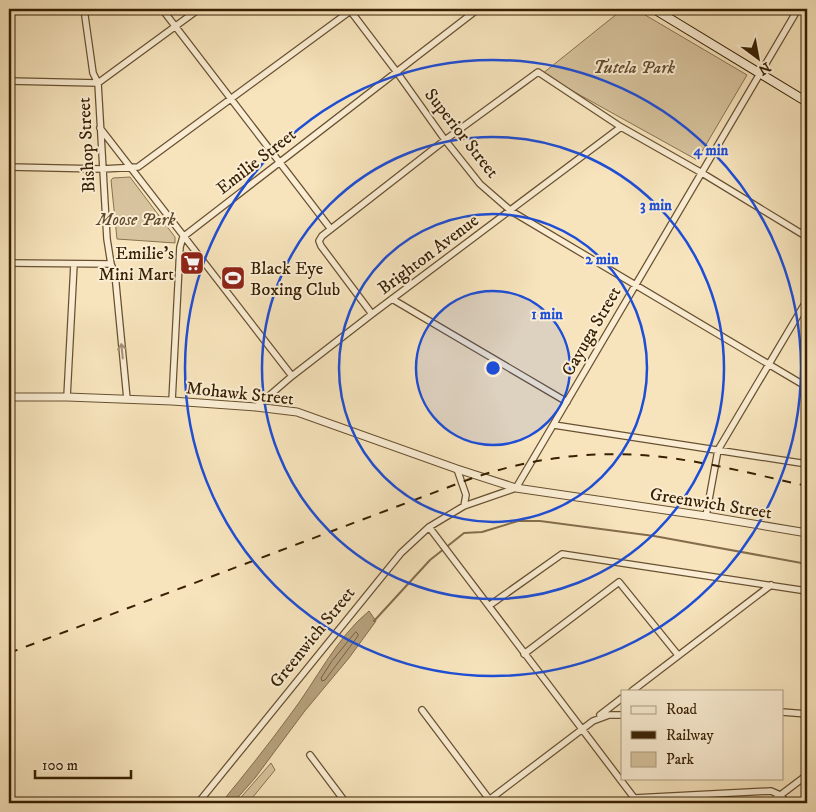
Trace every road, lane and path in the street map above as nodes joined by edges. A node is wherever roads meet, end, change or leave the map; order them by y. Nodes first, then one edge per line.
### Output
1 (84, 9) edge
2 (162, 9) edge
3 (199, 9) edge
4 (478, 9) edge
5 (654, 9) edge
6 (798, 9) edge
7 (351, 10) edge
8 (176, 26) junction
9 (396, 71) junction
10 (760, 74) junction
11 (9, 81) edge
12 (98, 83) junction
13 (231, 97) junction
14 (807, 102) edge
15 (621, 127) junction
16 (100, 128) junction
17 (445, 140) junction
18 (279, 162) junction
19 (9, 167) edge
20 (129, 168) junction
21 (102, 169) junction
22 (702, 173) junction
23 (511, 211) junction
24 (330, 228) junction
25 (182, 237) junction
26 (807, 237) edge
27 (9, 263) edge
28 (74, 264) junction
29 (111, 264) junction
30 (635, 284) junction
31 (392, 299) junction
32 (807, 300) edge
33 (372, 314) junction
34 (769, 364) junction
35 (292, 376) junction
36 (807, 387) edge
37 (9, 397) edge
38 (67, 397) junction
39 (127, 400) junction
40 (172, 401) junction
41 (567, 402) junction
42 (256, 407) junction
43 (554, 425) junction
44 (718, 450) junction
45 (807, 464) edge
46 (457, 470) junction
47 (516, 488) junction
48 (464, 506) junction
49 (706, 516) junction
50 (429, 527) junction
51 (807, 534) edge
52 (771, 585) junction
53 (807, 591) edge
54 (490, 605) junction
55 (524, 654) junction
56 (678, 655) junction
57 (633, 690) edge
58 (621, 699) edge
59 (422, 710) dead end
60 (784, 712) edge
61 (807, 714) edge
62 (621, 715) edge
63 (593, 721) junction
64 (582, 729) junction
65 (310, 755) dead end
66 (807, 775) edge
67 (780, 795) junction
68 (636, 801) edge
69 (489, 802) edge
70 (198, 803) edge
71 (346, 803) edge
72 (627, 803) edge
73 (770, 803) edge
74 (787, 803) edge

1 - 12 street, Bishop Street
2 - 8 street
3 - 8 street
4 - 9 street, Emilie Street
5 - 10 main road
6 - 10 street, Cayuga Street
7 - 9 street, Superior Street
7 - 13 street
8 - 12 street
8 - 13 street
9 - 17 street, Superior Street
9 - 18 street, Emilie Street
10 - 14 main road
10 - 22 street, Cayuga Street
11 - 12 street
12 - 16 street, Bishop Street
13 - 18 street
13 - 20 street
15 - 17 street
15 - 22 street
15 - 23 street, Brighton Avenue
16 - 20 street
16 - 21 street, Bishop Street
17 - 23 street, Superior Street
17 - 24 street
18 - 24 street
18 - 25 street, Emilie Street
19 - 21 street
20 - 21 street
20 - 25 street
21 - 29 street, Bishop Street
22 - 26 street
22 - 30 street, Cayuga Street
23 - 30 street, Superior Street
23 - 31 street, Brighton Avenue
24 - 33 street
25 - 35 street
25 - 40 street
27 - 28 street
28 - 29 street
28 - 38 street
39 -> 29 street, Bishop Street
30 - 34 street, Superior Street
30 - 41 street, Cayuga Street
31 - 33 street, Brighton Avenue
31 - 41 street
32 - 34 street
33 - 35 street, Brighton Avenue
34 - 36 street, Superior Street
34 - 44 street
35 - 42 street, Brighton Avenue
37 - 38 street, Mohawk Street
38 - 39 street, Mohawk Street
39 - 40 street, Mohawk Street
40 - 42 street, Mohawk Street
41 - 43 street, Cayuga Street
42 - 46 street, Mohawk Street
43 - 44 street
43 - 47 street, Cayuga Street
44 - 45 street
44 - 49 street
46 - 47 street, Mohawk Street
46 - 48 street
47 - 48 street, Greenwich Street
47 - 49 street, Greenwich Street
48 - 50 street, Greenwich Street
49 - 51 street, Greenwich Street
50 - 54 street
50 - 70 street, Greenwich Street
52 - 53 street
52 - 54 street
52 - 56 street
54 - 55 street
55 - 56 street
55 - 64 street
56 - 57 street
58 - 63 street
59 - 69 street
60 - 61 street
62 - 63 street
63 - 64 street
64 - 68 street
64 - 69 street
65 - 71 street
66 - 67 street
67 - 68 street
67 - 73 street
67 - 74 street
68 - 72 street

